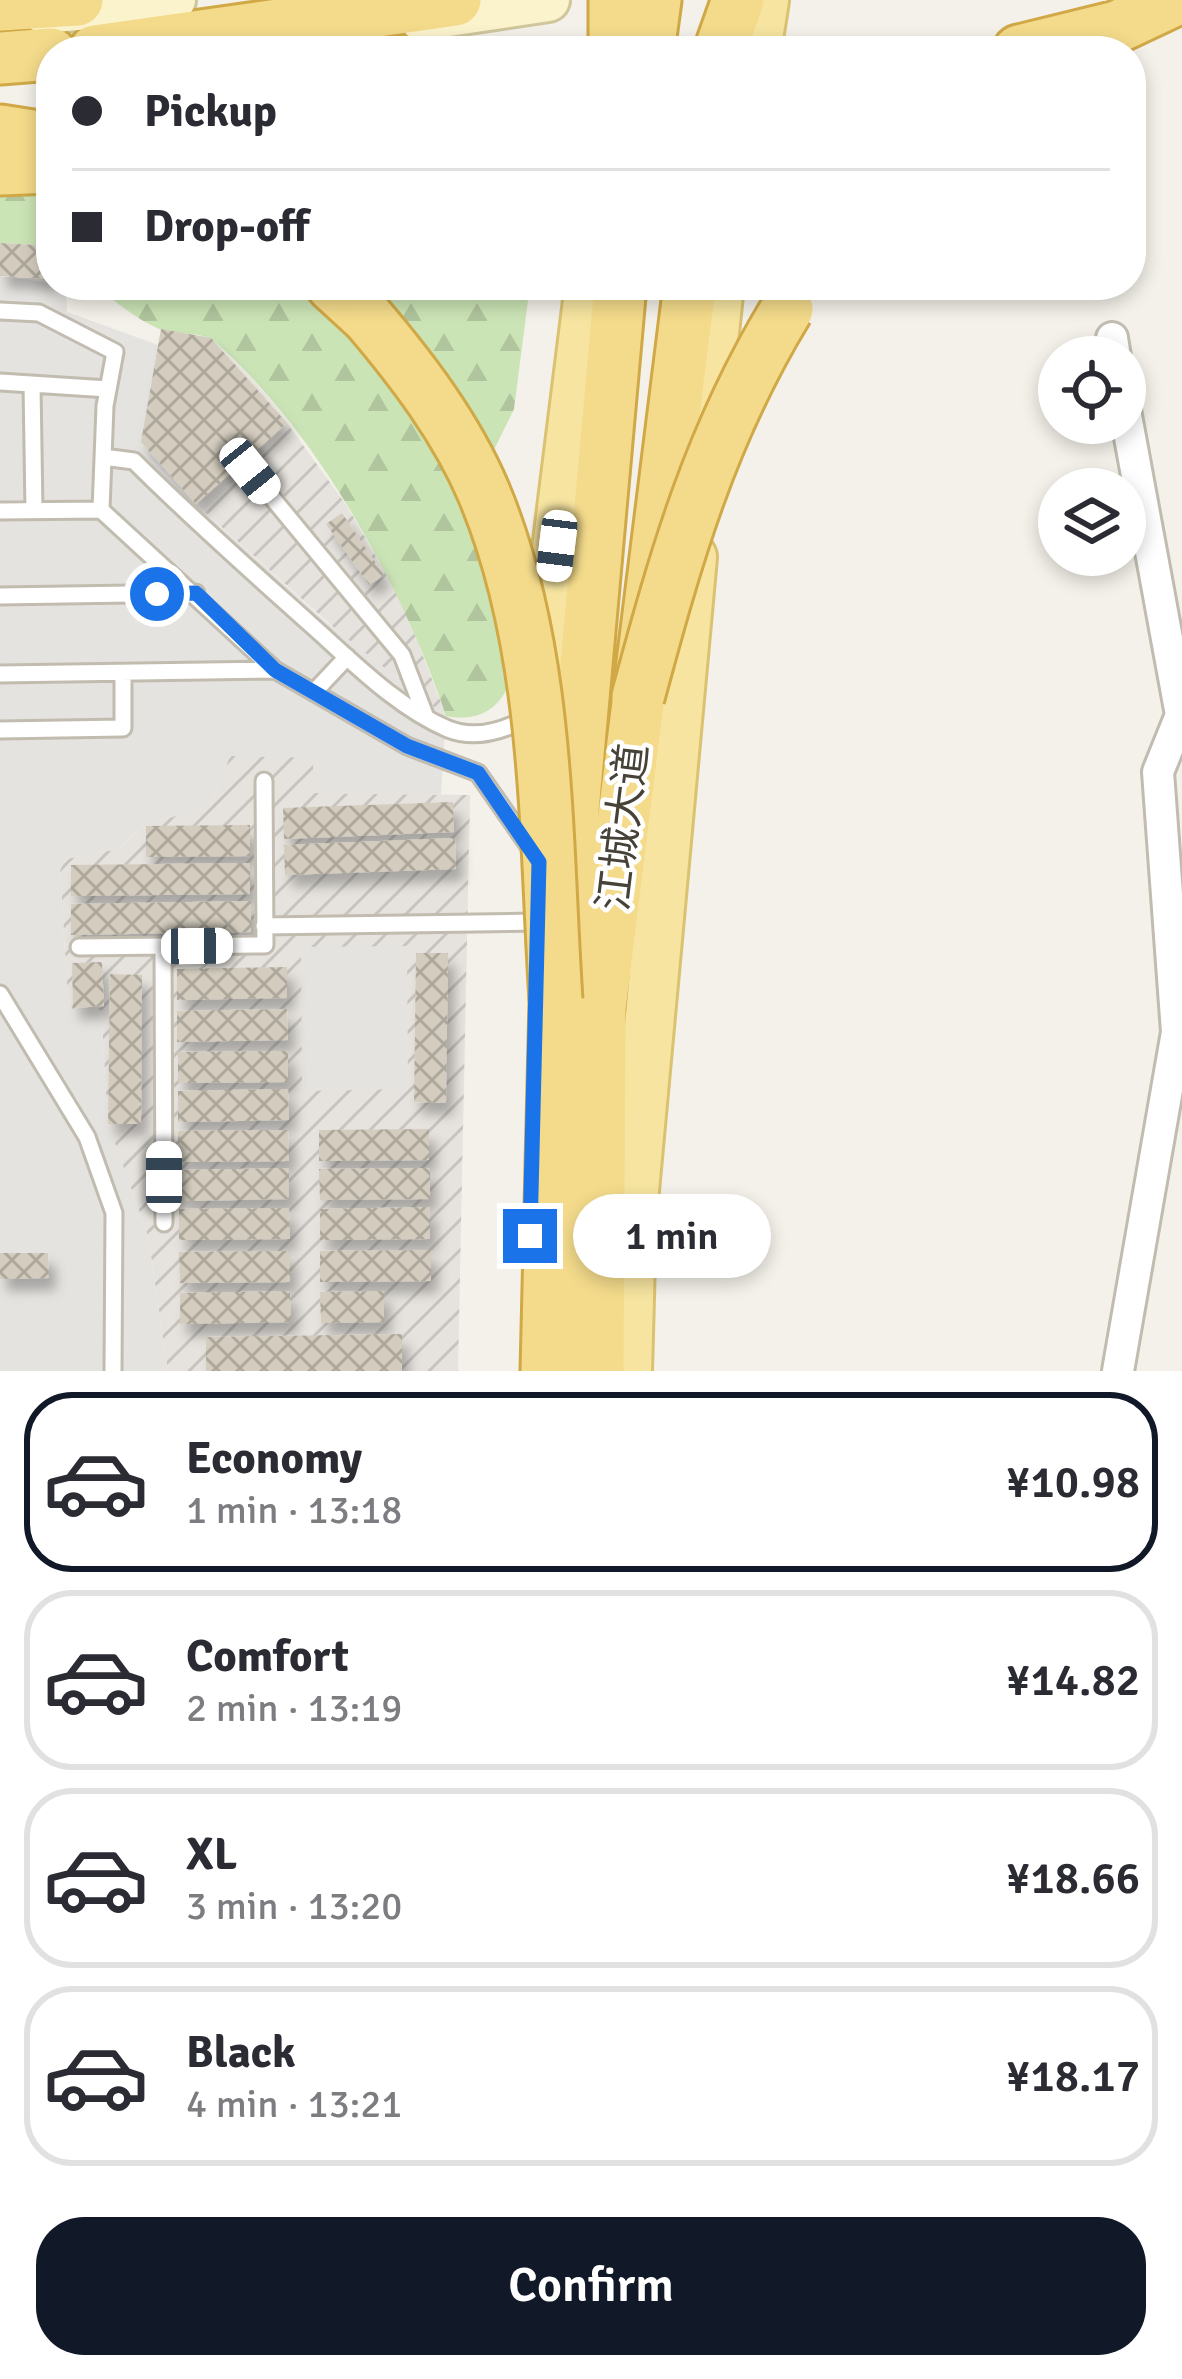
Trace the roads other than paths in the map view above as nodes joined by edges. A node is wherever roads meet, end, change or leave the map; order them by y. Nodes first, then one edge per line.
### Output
1 (174, 0) edge
2 (455, 0) edge
3 (548, 0) edge
4 (615, 0) edge
5 (625, 0) edge
6 (655, 0) edge
7 (727, 0) edge
8 (738, 0) edge
9 (764, 0) edge
10 (1174, 0) edge
11 (106, 2) edge
12 (0, 5) edge
13 (0, 15) edge
14 (201, 36) edge
15 (324, 36) edge
16 (616, 36) edge
17 (619, 36) edge
18 (650, 36) edge
19 (722, 36) edge
20 (725, 36) edge
21 (758, 36) edge
22 (1081, 36) edge
23 (1182, 37) edge
24 (1146, 46) edge
25 (36, 55) edge
26 (0, 58) edge
27 (36, 67) edge
28 (0, 68) edge
29 (0, 131) edge
30 (36, 137) edge
31 (36, 168) edge
32 (0, 169) edge
33 (347, 300) edge
34 (588, 300) edge
35 (619, 300) edge
36 (688, 300) edge
37 (717, 300) edge
38 (795, 300) edge
39 (0, 311) edge
40 (0, 382) edge
41 (32, 385) junction
42 (108, 389) junction
43 (1131, 444) edge
44 (103, 457) junction
45 (250, 471) dead end
46 (34, 510) junction
47 (101, 510) junction
48 (0, 511) edge
49 (196, 593) junction
50 (0, 596) edge
51 (347, 657) junction
52 (275, 670) junction
53 (123, 673) junction
54 (0, 674) edge
55 (315, 691) junction
56 (638, 697) junction
57 (547, 700) junction
58 (425, 716) junction
59 (0, 730) edge
60 (263, 781) dead end
61 (539, 862) junction
62 (536, 922) junction
63 (264, 926) junction
64 (163, 946) junction
65 (79, 947) dead end
66 (0, 994) edge
67 (556, 1000) junction
68 (164, 1223) dead end
69 (113, 1371) edge
70 (526, 1371) edge
71 (547, 1371) edge
72 (598, 1371) edge
73 (627, 1371) edge
74 (1118, 1371) edge

1 - 11 main road
2 - 14 highway
3 - 15 main road
4 - 16 highway
5 - 17 main road
6 - 18 highway
7 - 19 highway
8 - 20 highway
9 - 21 main road
10 - 22 highway
11 - 12 highway
11 - 13 main road
23 - 24 highway
25 - 26 highway
27 - 28 main road
29 - 30 highway
31 - 32 highway
33 - 67 highway, bridge
34 - 57 main road
35 - 67 highway, 江城大道, bridge
36 - 56 highway, 江城大道, bridge
37 - 73 main road
38 - 56 highway, bridge
39 - 42 lane
40 - 41 lane
41 - 42 lane
41 - 46 lane
42 - 44 lane
43 - 74 street
44 - 47 lane
44 - 51 lane
45 - 58 lane
46 - 47 lane
46 - 48 lane
47 - 49 lane
49 - 50 lane
49 - 52 lane
51 - 55 lane
51 - 58 lane
52 - 53 lane
52 - 55 lane
53 - 54 lane
53 - 59 lane
55 - 61 lane
56 - 72 highway, 江城大道
57 - 58 lane
57 - 61 main road
60 - 63 lane
61 - 62 main road
62 - 63 lane
62 - 70 main road
63 - 64 lane
64 - 65 lane
64 - 68 lane
66 - 69 lane
67 - 71 highway, 江城大道

